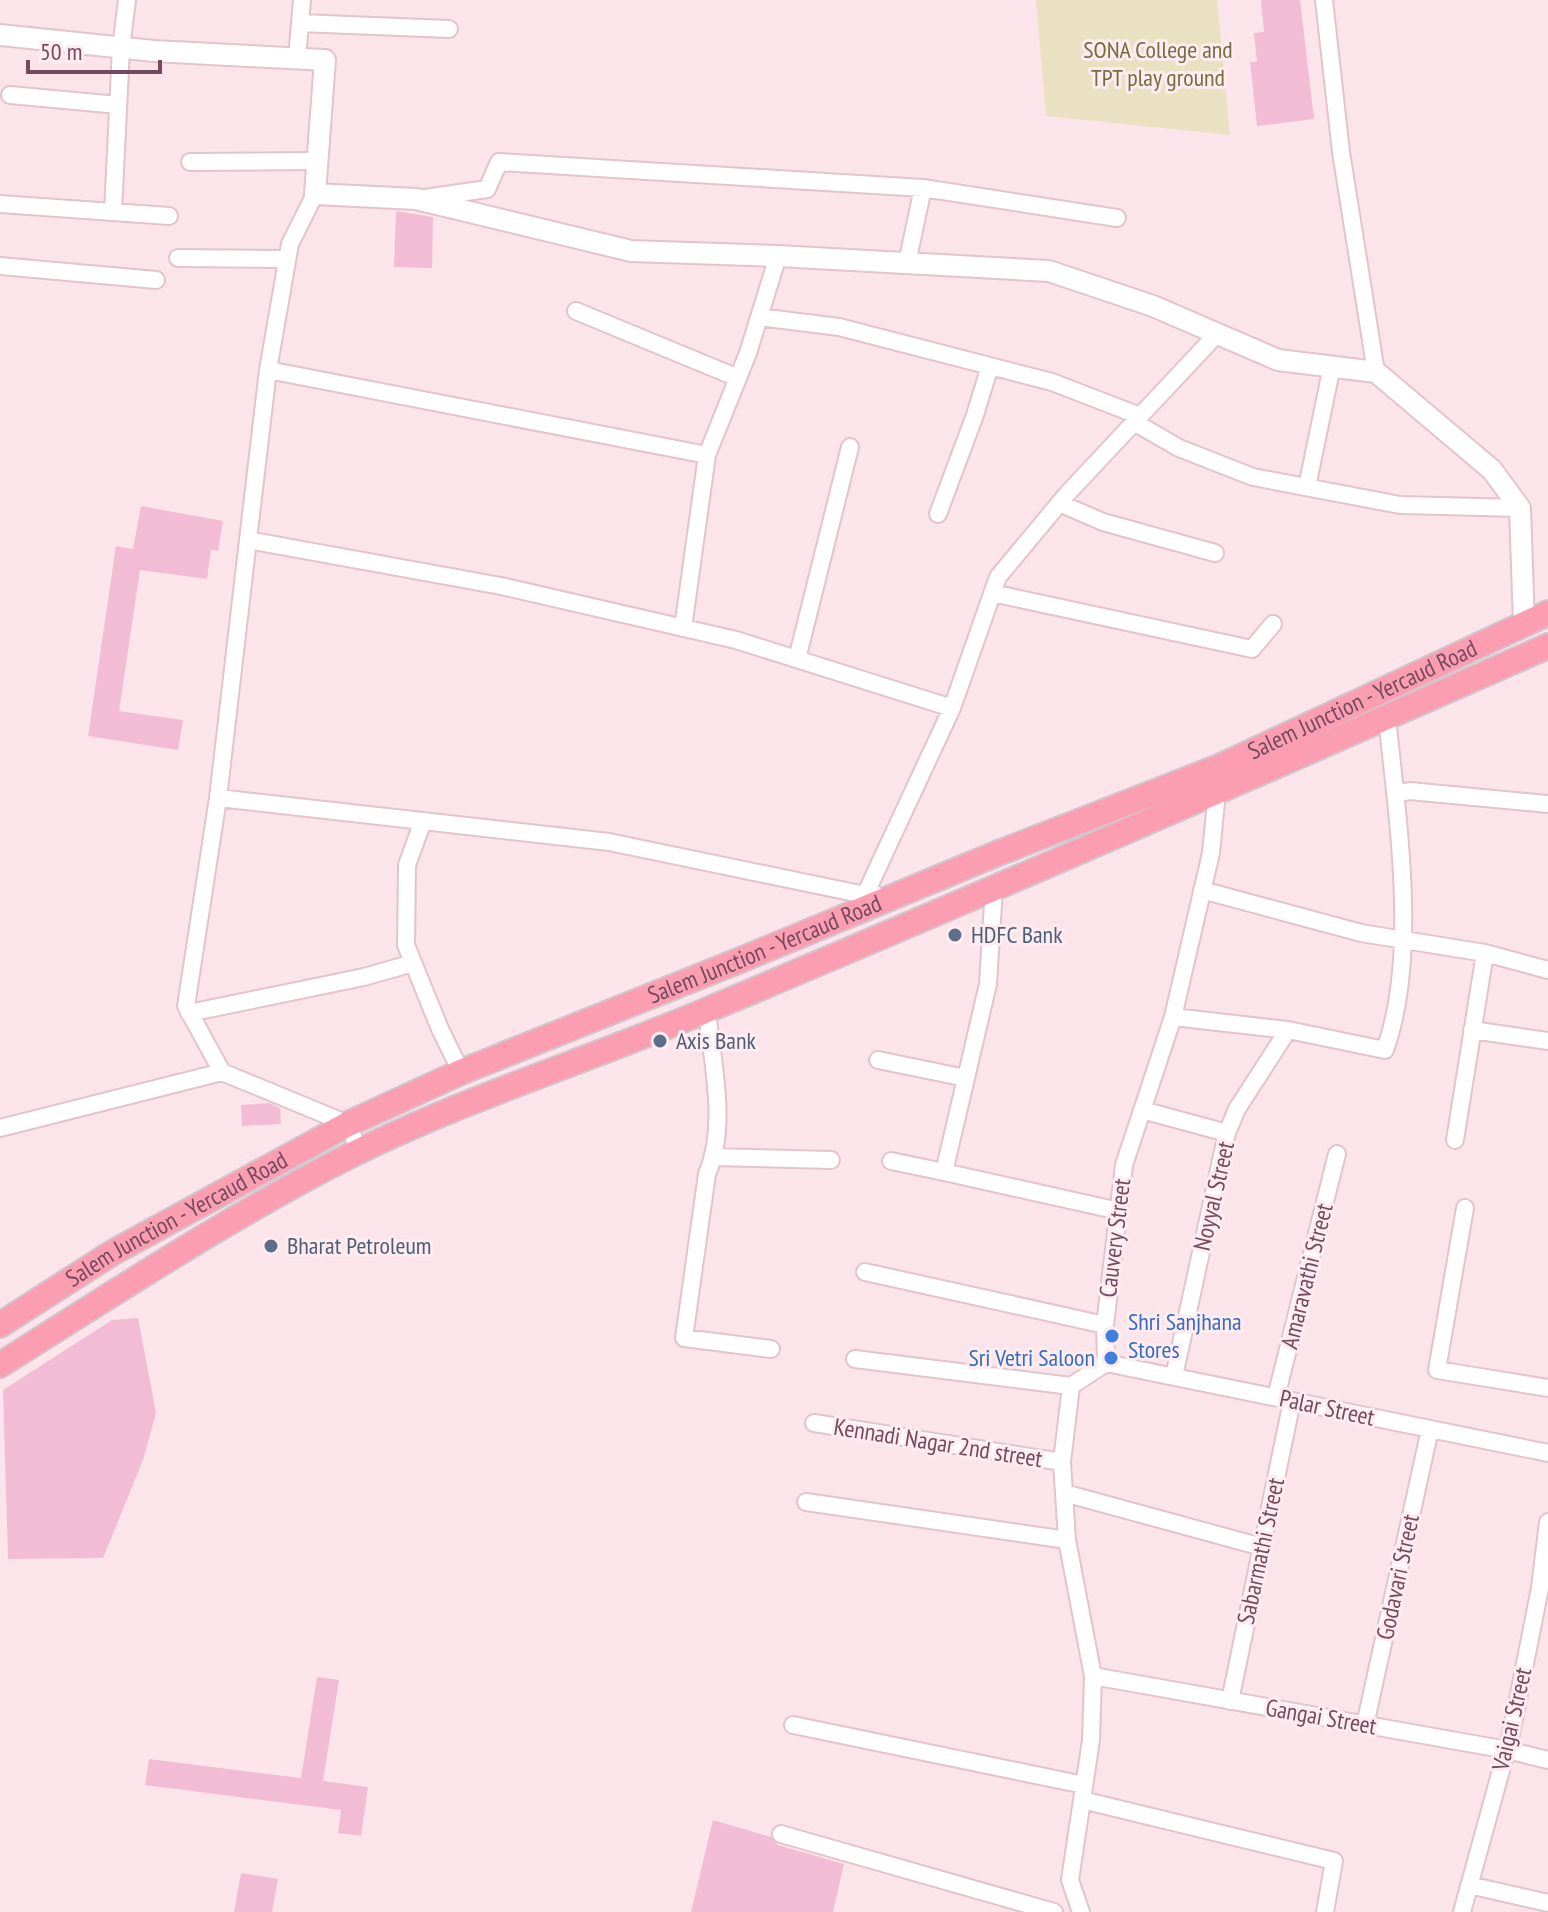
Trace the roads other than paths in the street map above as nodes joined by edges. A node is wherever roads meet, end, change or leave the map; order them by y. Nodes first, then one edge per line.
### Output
1 (127, 0) edge
2 (302, 0) edge
3 (1324, 0) edge
4 (300, 23) junction
5 (449, 29) dead end
6 (0, 35) edge
7 (121, 48) junction
8 (297, 58) junction
9 (10, 95) dead end
10 (118, 105) junction
11 (317, 161) junction
12 (190, 162) dead end
13 (923, 188) junction
14 (315, 194) junction
15 (416, 199) junction
16 (0, 204) edge
17 (113, 212) junction
18 (169, 216) dead end
19 (1117, 218) dead end
20 (778, 256) junction
21 (178, 258) dead end
22 (287, 259) junction
23 (907, 263) junction
24 (0, 266) edge
25 (156, 280) dead end
26 (576, 311) dead end
27 (759, 317) junction
28 (1217, 334) junction
29 (990, 366) junction
30 (1332, 366) junction
31 (268, 370) junction
32 (1376, 372) junction
33 (738, 378) junction
34 (1137, 419) junction
35 (850, 447) dead end
36 (707, 455) junction
37 (1307, 487) junction
38 (1059, 503) junction
39 (1520, 508) junction
40 (938, 514) dead end
41 (248, 540) junction
42 (1215, 553) dead end
43 (992, 593) junction
44 (1548, 613) edge
45 (1273, 624) dead end
46 (1524, 624) junction
47 (683, 628) junction
48 (1548, 646) edge
49 (797, 659) junction
50 (952, 708) junction
51 (1387, 717) junction
52 (1217, 792) junction
53 (1395, 794) junction
54 (218, 798) junction
55 (1548, 804) edge
56 (423, 821) junction
57 (994, 888) junction
58 (1202, 890) junction
59 (865, 895) junction
60 (900, 895) junction
61 (905, 926) junction
62 (1405, 939) junction
63 (1485, 953) junction
64 (413, 963) junction
65 (1548, 970) edge
66 (707, 1011) junction
67 (189, 1013) junction
68 (1173, 1017) junction
69 (1288, 1030) junction
70 (1472, 1030) junction
71 (1548, 1041) edge
72 (878, 1060) dead end
73 (222, 1072) junction
74 (461, 1072) junction
75 (966, 1078) junction
76 (1142, 1110) junction
77 (348, 1124) junction
78 (0, 1128) edge
79 (1227, 1133) junction
80 (1455, 1140) dead end
81 (359, 1151) junction
82 (1337, 1154) dead end
83 (714, 1157) junction
84 (831, 1160) dead end
85 (891, 1161) dead end
86 (944, 1172) junction
87 (1465, 1208) dead end
88 (1119, 1211) junction
89 (865, 1272) dead end
90 (0, 1325) edge
91 (1105, 1325) junction
92 (771, 1349) dead end
93 (855, 1359) dead end
94 (1106, 1363) junction
95 (0, 1365) edge
96 (1174, 1376) junction
97 (1071, 1386) junction
98 (1548, 1388) edge
99 (1284, 1399) junction
100 (814, 1423) dead end
101 (1430, 1429) junction
102 (1548, 1453) edge
103 (1062, 1462) junction
104 (1064, 1493) junction
105 (806, 1502) dead end
106 (1548, 1522) edge
107 (1067, 1540) junction
108 (1262, 1547) junction
109 (1540, 1628) edge
110 (1093, 1676) junction
111 (1230, 1701) junction
112 (793, 1725) dead end
113 (1365, 1725) junction
114 (1507, 1750) junction
115 (1548, 1760) edge
116 (1083, 1792) junction
117 (781, 1834) dead end
118 (1469, 1885) junction
119 (1548, 1903) edge
120 (1054, 1912) edge
121 (1081, 1912) edge
122 (1325, 1912) edge
123 (1462, 1912) edge

1 - 7 street
2 - 4 street
3 - 32 street
4 - 5 street
4 - 8 street
6 - 7 street
7 - 8 street
7 - 10 street
8 - 11 street
9 - 10 street
10 - 17 street
11 - 12 street
11 - 14 street
13 - 15 street
13 - 19 street
13 - 23 street
14 - 15 street
14 - 22 street
15 - 20 street
16 - 17 street
17 - 18 street
20 - 23 street
20 - 27 street
21 - 22 street
22 - 31 street
23 - 28 street
24 - 25 street
26 - 33 street
27 - 29 street
27 - 33 street
28 - 30 street
28 - 34 street
29 - 34 street
29 - 40 street
30 - 32 street
30 - 37 street
31 - 36 street
31 - 41 street
32 - 39 street
33 - 36 street
34 - 37 street
34 - 38 street
35 - 49 street
36 - 47 street
37 - 39 street
38 - 42 street
38 - 43 street
39 - 46 street
41 - 47 street
41 - 54 street
43 - 45 street
43 - 50 street
44 - 46 main road, Salem Junction - Yercaud Road
46 - 60 main road, Salem Junction - Yercaud Road
47 - 49 street
48 - 51 main road
49 - 50 street
50 - 59 street
51 - 52 main road
51 - 53 street
52 - 57 main road
52 - 58 street, Cauvery Street
53 - 55 street
53 - 62 street
54 - 56 street
54 - 67 street
56 - 59 street
56 - 64 street
57 - 61 main road
57 - 75 street
58 - 62 street
58 - 68 street, Cauvery Street
59 - 60 street
60 - 61 main road
60 - 74 main road, Salem Junction - Yercaud Road
61 - 66 main road
62 - 63 street
62 - 69 street
63 - 65 street
63 - 70 street
64 - 67 street
64 - 74 street
66 - 81 main road
66 - 83 street
67 - 73 street
68 - 69 street
68 - 76 street, Cauvery Street
69 - 79 street, Noyyal Street
70 - 71 street
70 - 80 street
72 - 75 street
73 - 77 street
73 - 78 street
74 - 77 main road, Salem Junction - Yercaud Road
75 - 86 street
76 - 79 street
76 - 88 street, Cauvery Street
77 - 81 street
77 - 90 main road, Salem Junction - Yercaud Road
79 - 96 street, Noyyal Street
81 - 95 main road
82 - 99 street, Amaravathi Street
83 - 84 street
83 - 92 street
85 - 86 street
86 - 88 street
87 - 98 street
88 - 91 street, Cauvery Street
89 - 91 street
91 - 94 street, Cauvery Street
93 - 97 street
94 - 96 street, Palar Street
94 - 97 street
96 - 99 street, Palar Street
97 - 103 street
99 - 101 street, Palar Street
99 - 108 street, Sabarmathi Street
100 - 103 street, Kennadi Nagar 2nd street
101 - 102 street, Palar Street
101 - 113 street, Godavari Street
103 - 104 street
104 - 107 street
104 - 108 street
105 - 107 street
106 - 109 street, Vaigai Street
107 - 110 street
108 - 111 street, Sabarmathi Street
109 - 114 street, Vaigai Street
110 - 111 street, Gangai Street
110 - 116 street
111 - 113 street, Gangai Street
112 - 116 street
113 - 114 street, Gangai Street
114 - 115 street, Gangai Street
114 - 118 street, Vaigai Street
116 - 121 street
116 - 122 street
117 - 120 street
118 - 119 street
118 - 123 street, Vaigai Street

